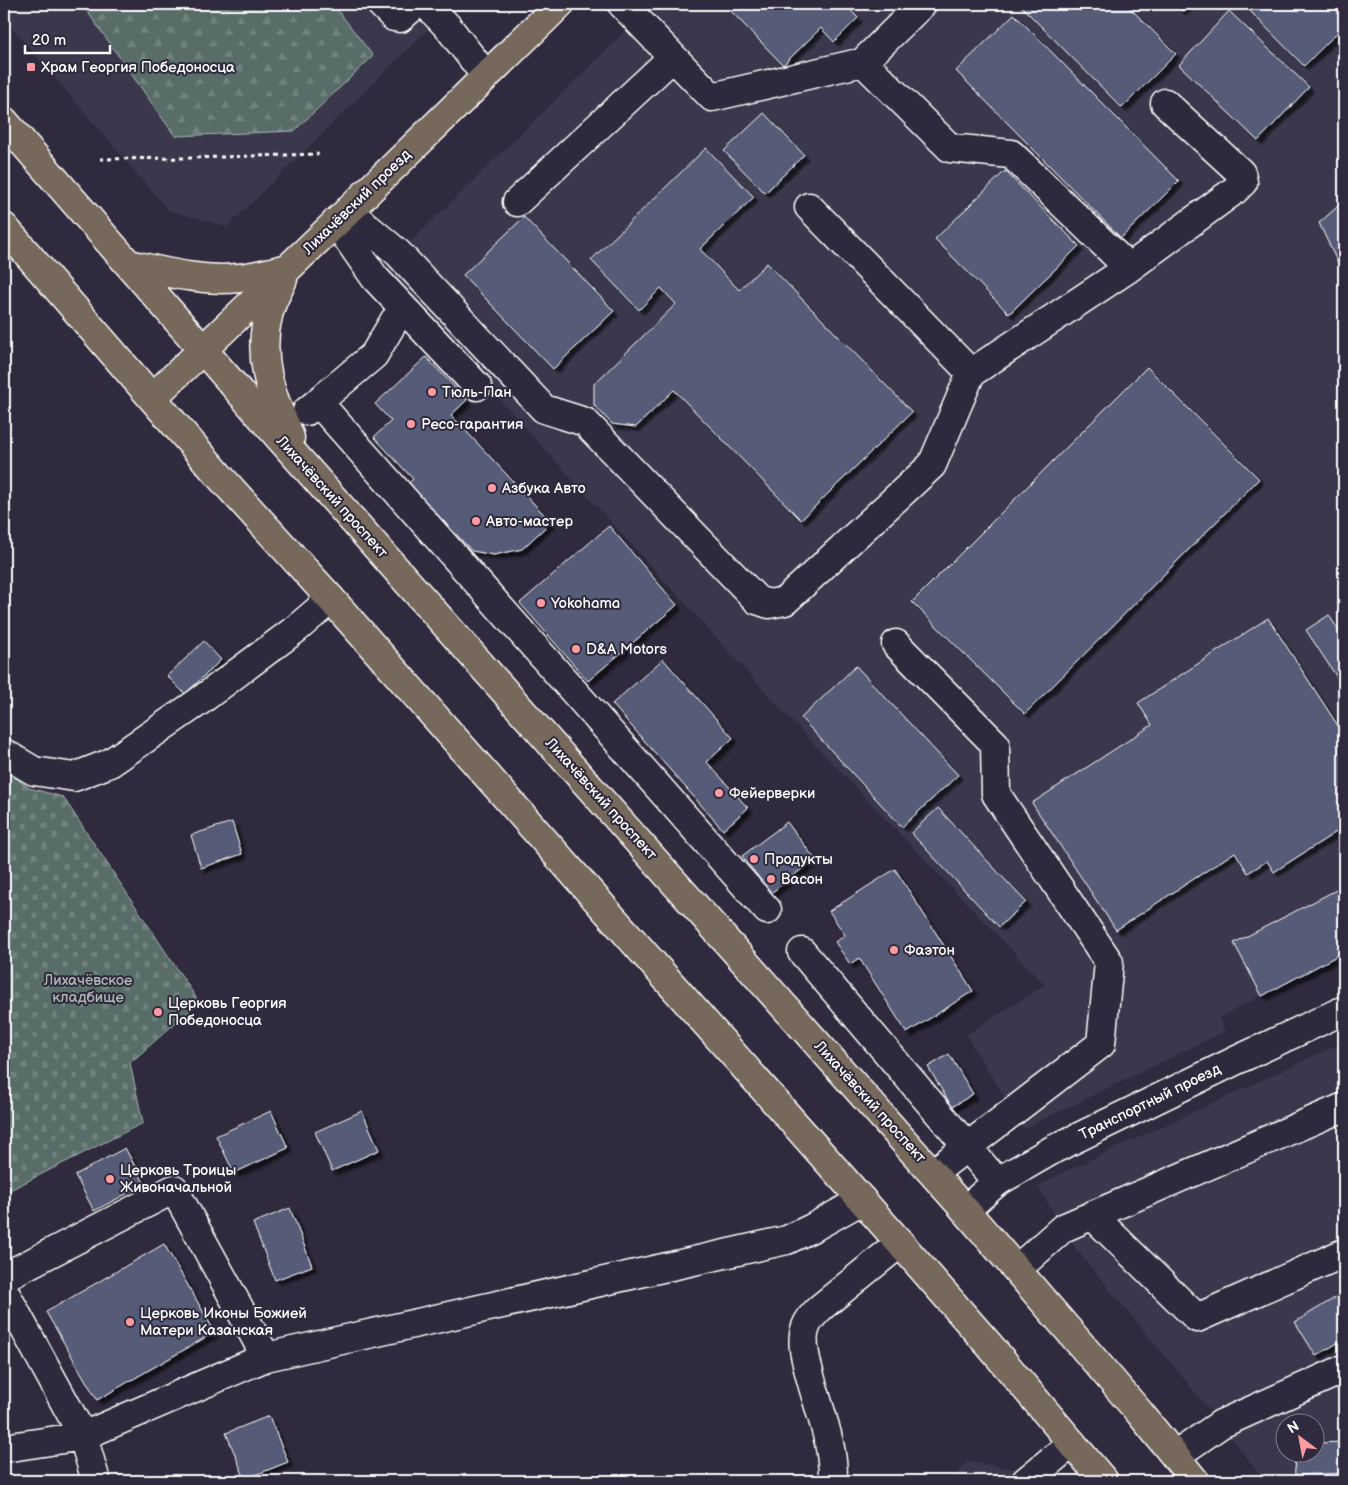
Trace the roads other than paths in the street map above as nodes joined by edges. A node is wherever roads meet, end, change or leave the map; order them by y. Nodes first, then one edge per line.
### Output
1 (381, 4) edge
2 (416, 4) edge
3 (426, 4) edge
4 (560, 4) edge
5 (622, 4) edge
6 (922, 4) edge
7 (673, 57) junction
8 (863, 62) junction
9 (486, 76) junction
10 (1165, 103) dead end
11 (4, 121) edge
12 (517, 202) dead end
13 (809, 207) dead end
14 (342, 216) junction
15 (4, 227) edge
16 (129, 264) junction
17 (288, 268) junction
18 (1129, 268) junction
19 (404, 310) junction
20 (204, 350) junction
21 (971, 373) junction
22 (476, 386) dead end
23 (152, 398) junction
24 (297, 456) junction
25 (331, 599) junction
26 (896, 644) dead end
27 (4, 753) edge
28 (767, 910) dead end
29 (802, 952) dead end
30 (1344, 1010) edge
31 (1344, 1108) edge
32 (968, 1147) junction
33 (933, 1174) junction
34 (997, 1182) junction
35 (862, 1200) junction
36 (965, 1210) junction
37 (1092, 1215) junction
38 (900, 1243) junction
39 (1344, 1253) edge
40 (1017, 1270) junction
41 (4, 1277) edge
42 (4, 1291) edge
43 (266, 1357) junction
44 (1344, 1369) edge
45 (83, 1436) junction
46 (1072, 1442) junction
47 (4, 1448) edge
48 (1175, 1456) junction
49 (96, 1481) edge
50 (833, 1481) edge
51 (1026, 1481) edge
52 (1104, 1481) edge
53 (1195, 1481) edge

1 - 2 street
3 - 9 street
4 - 9 main road, Лихачёвский проезд
5 - 7 street
6 - 8 street
7 - 8 street
7 - 12 street
8 - 18 street
9 - 14 main road, Лихачёвский проезд
10 - 18 street
11 - 16 main road, Лихачёвский проспект
13 - 21 street
14 - 17 main road, Лихачёвский проезд
14 - 19 street
14 - 21 street
15 - 23 main road
16 - 17 main road
16 - 20 main road, Лихачёвский проспект
17 - 20 main road, Лихачёвский проезд
17 - 24 main road
18 - 21 street
19 - 22 street
19 - 28 street
20 - 23 main road, Лихачёвский проезд
20 - 24 main road, Лихачёвский проспект
23 - 25 main road
24 - 33 main road, Лихачёвский проспект
25 - 27 street
25 - 35 main road
26 - 32 street
29 - 32 street
30 - 34 street, Транспортный проезд
31 - 37 street
32 - 33 street
32 - 34 street
33 - 36 main road, Лихачёвский проспект
34 - 36 street, Транспортный проезд
35 - 38 main road
35 - 43 street
36 - 40 main road, Лихачёвский проспект
37 - 39 street
37 - 40 street
38 - 46 main road
38 - 50 street
40 - 48 main road, Лихачёвский проспект
41 - 43 street
42 - 45 street
43 - 45 street
44 - 48 street
45 - 47 street
45 - 49 street
46 - 51 street
46 - 52 main road
48 - 53 main road, Лихачёвский проспект

